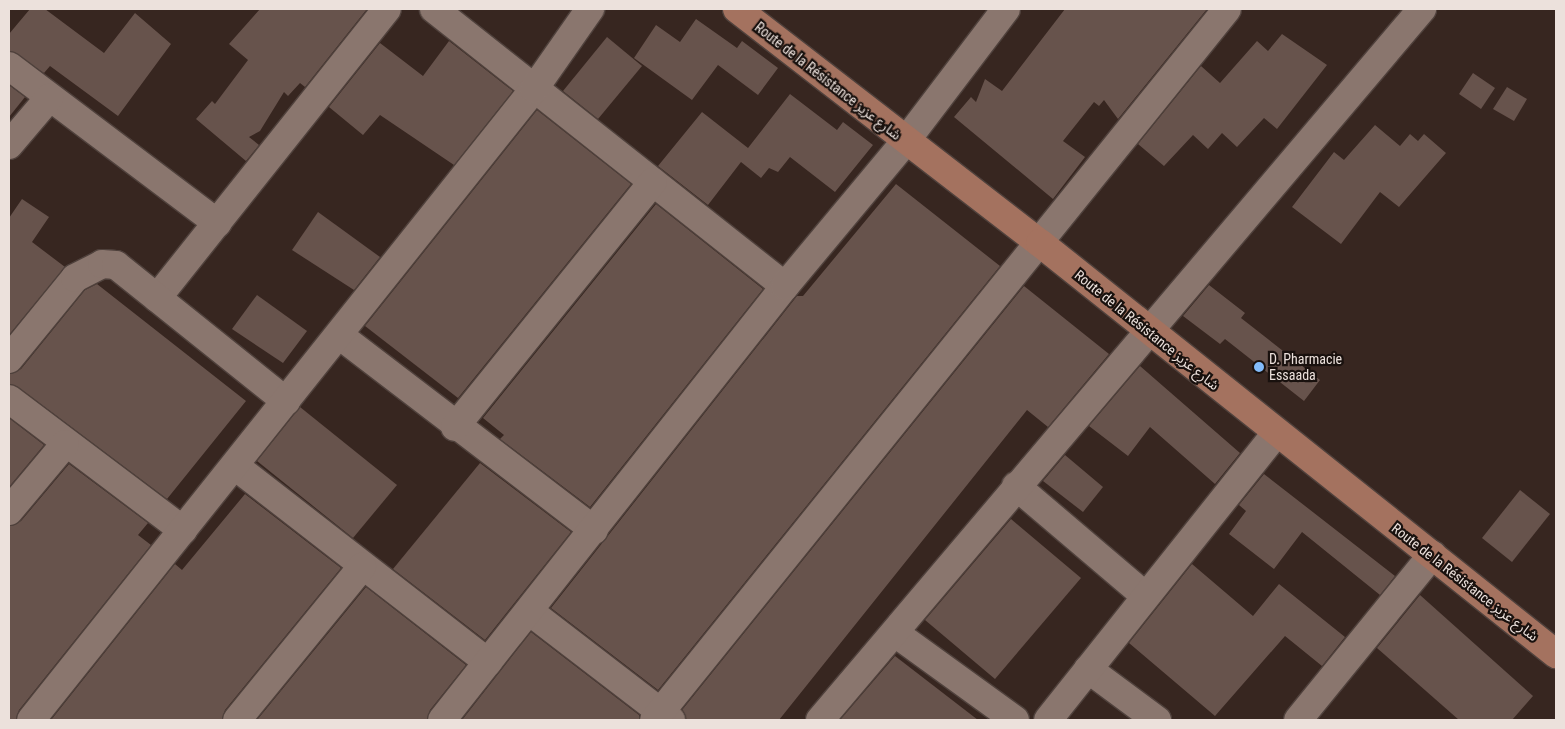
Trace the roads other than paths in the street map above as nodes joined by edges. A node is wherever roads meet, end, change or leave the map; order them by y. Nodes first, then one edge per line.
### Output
1 (387, 9) edge
2 (434, 9) edge
3 (590, 9) edge
4 (737, 9) edge
5 (1006, 9) edge
6 (1226, 9) edge
7 (1422, 9) edge
8 (9, 66) edge
9 (534, 89) junction
10 (49, 98) junction
11 (905, 142) junction
12 (9, 145) edge
13 (652, 182) junction
14 (217, 223) junction
15 (1040, 243) junction
16 (785, 286) junction
17 (157, 298) junction
18 (1147, 330) junction
19 (338, 336) junction
20 (9, 359) edge
21 (9, 399) edge
22 (286, 402) junction
23 (455, 427) junction
24 (1276, 434) junction
25 (65, 444) junction
26 (234, 466) junction
27 (1016, 486) junction
28 (9, 511) edge
29 (182, 530) junction
30 (594, 530) junction
31 (1432, 555) junction
32 (362, 567) junction
33 (1144, 595) junction
34 (529, 611) junction
35 (895, 633) junction
36 (1556, 654) edge
37 (488, 662) junction
38 (1088, 669) junction
39 (662, 718) edge
40 (31, 720) edge
41 (237, 720) edge
42 (442, 720) edge
43 (820, 720) edge
44 (1015, 720) edge
45 (1048, 720) edge
46 (1157, 720) edge
47 (1298, 720) edge

1 - 14 street
2 - 9 street
3 - 9 street
4 - 11 main road, Route de la Résistance شارع عزيز
5 - 11 street
6 - 15 street
7 - 18 street
8 - 10 street
9 - 13 street
9 - 19 street
10 - 12 street
10 - 14 street
11 - 15 main road, Route de la Résistance شارع عزيز
11 - 16 street
13 - 16 street
13 - 23 street
14 - 17 street
15 - 18 main road, Route de la Résistance شارع عزيز
15 - 39 street
16 - 30 street
17 - 20 street
17 - 22 street
18 - 24 main road, Route de la Résistance شارع عزيز
18 - 27 street
19 - 22 street
19 - 23 street
21 - 25 street
22 - 26 street
23 - 30 street
24 - 31 main road, Route de la Résistance شارع عزيز
24 - 33 street
25 - 28 street
25 - 29 street
26 - 29 street
26 - 32 street
27 - 33 street
27 - 35 street
29 - 40 street
30 - 34 street
31 - 36 main road, Route de la Résistance شارع عزيز
31 - 47 street
32 - 37 street
32 - 41 street
33 - 38 street
34 - 37 street
34 - 39 street
35 - 43 street
35 - 44 street
37 - 42 street
38 - 45 street
38 - 46 street

